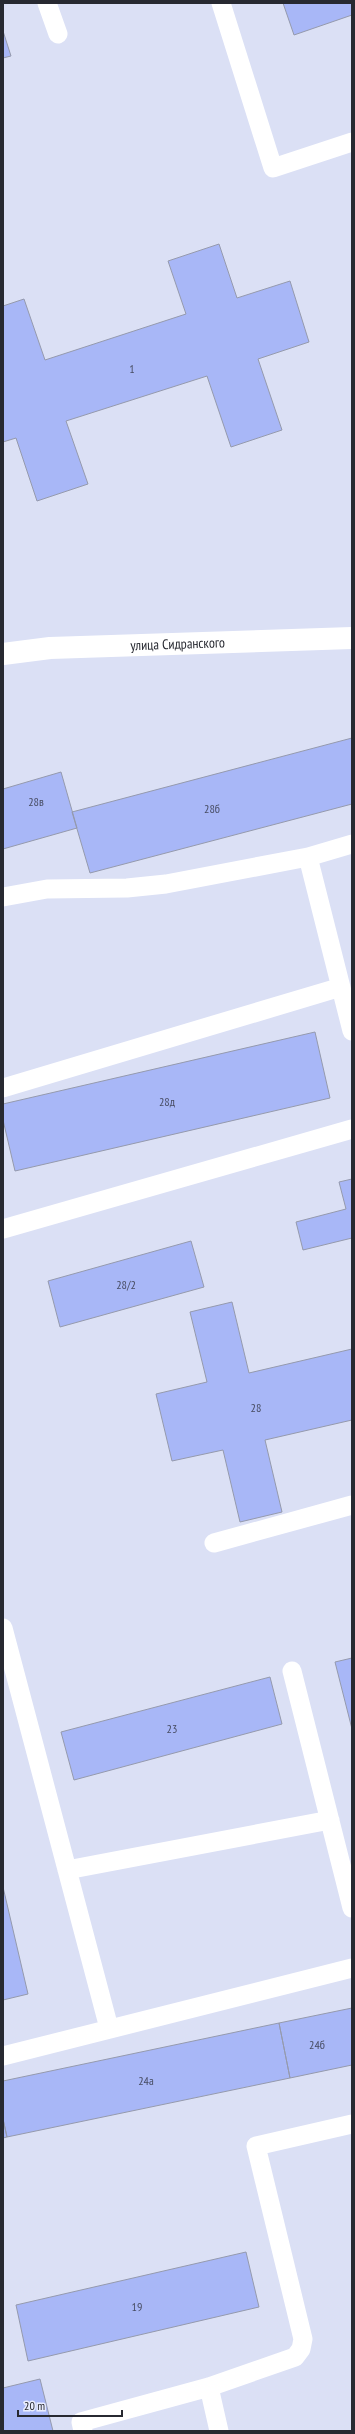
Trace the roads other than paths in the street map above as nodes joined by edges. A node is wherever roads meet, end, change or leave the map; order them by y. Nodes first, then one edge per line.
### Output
1 (47, 3) edge
2 (221, 3) edge
3 (58, 34) dead end
4 (352, 142) edge
5 (352, 638) edge
6 (3, 654) edge
7 (352, 844) edge
8 (308, 857) junction
9 (3, 897) edge
10 (341, 987) junction
11 (352, 1031) edge
12 (3, 1088) edge
13 (352, 1129) edge
14 (3, 1228) edge
15 (352, 1506) edge
16 (214, 1543) dead end
17 (3, 1628) edge
18 (292, 1671) dead end
19 (330, 1820) junction
20 (68, 1870) junction
21 (352, 1908) edge
22 (352, 1968) edge
23 (109, 2028) junction
24 (3, 2056) edge
25 (352, 2124) edge
26 (209, 2387) junction
27 (83, 2431) edge
28 (219, 2431) edge

1 - 3 lane
2 - 4 lane
5 - 6 street, улица Сидранского
7 - 8 lane
8 - 9 lane
8 - 10 lane
10 - 11 lane
10 - 12 lane
13 - 14 lane
15 - 16 lane
17 - 20 lane
18 - 19 lane
19 - 20 lane
19 - 21 lane
20 - 23 lane
22 - 23 lane
23 - 24 lane
25 - 26 lane
26 - 27 lane
26 - 28 lane

